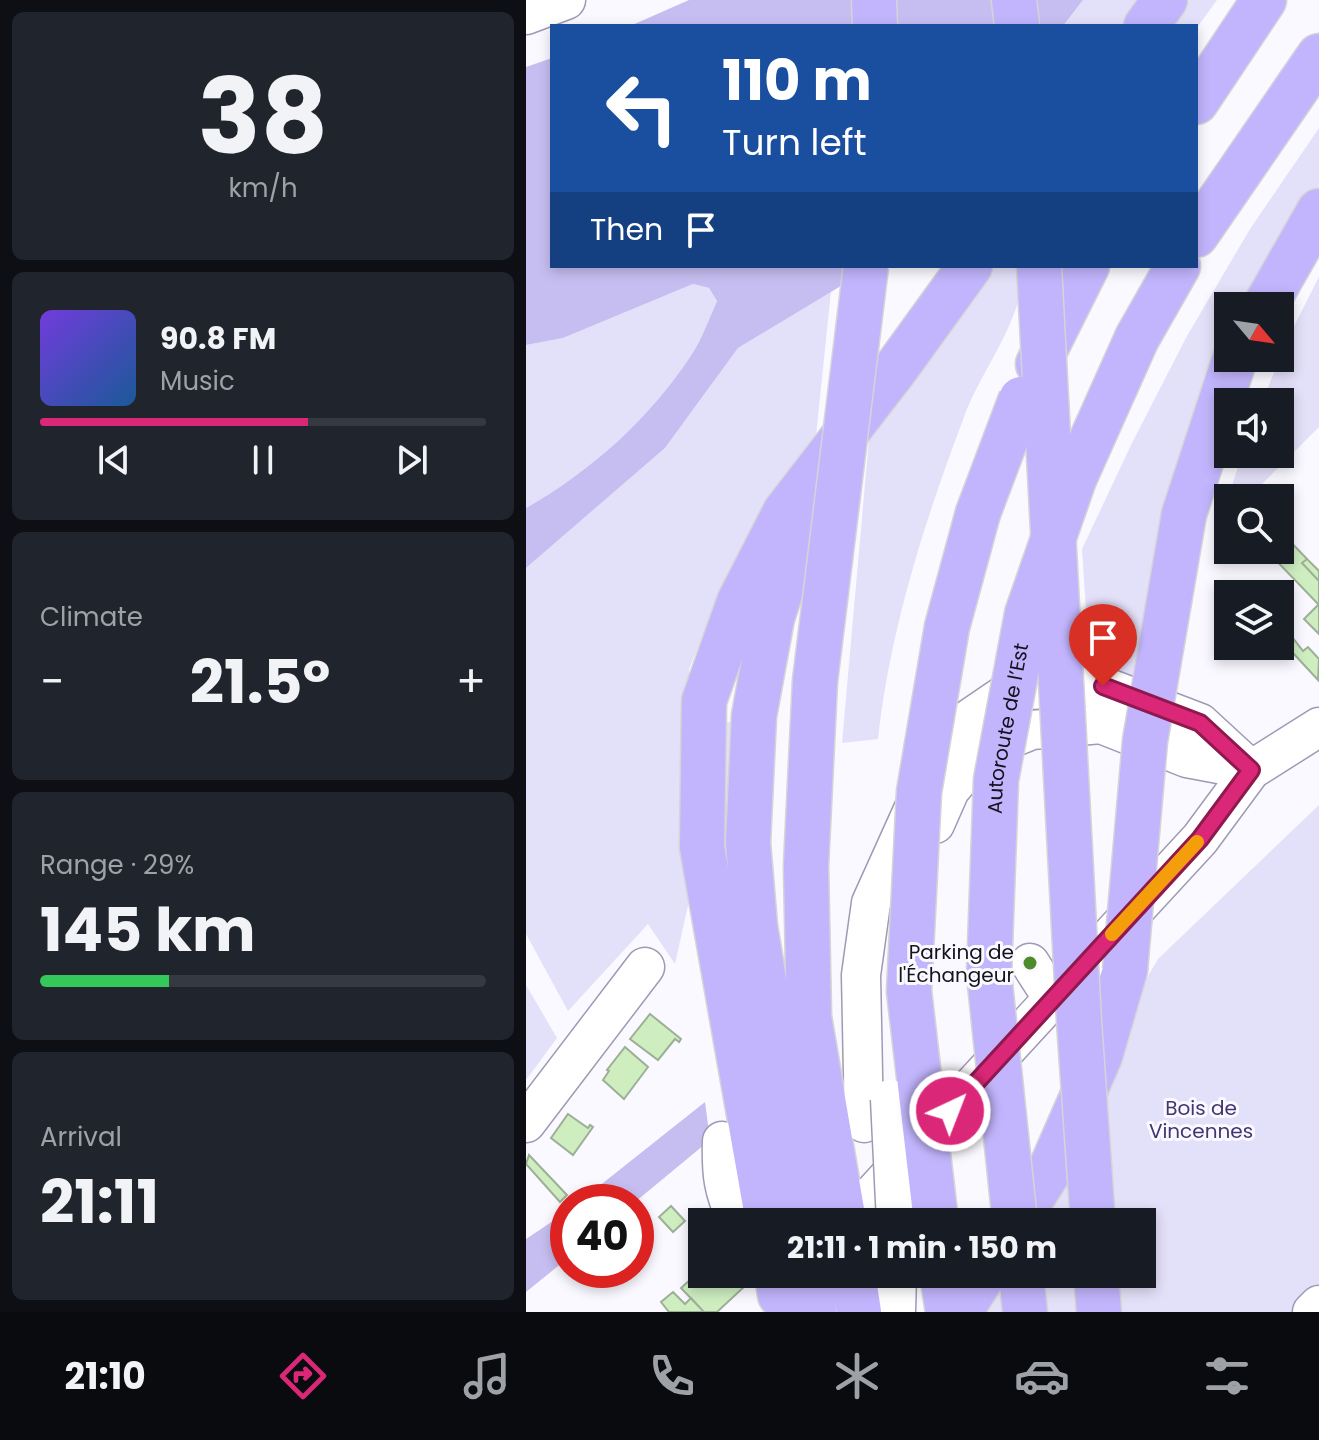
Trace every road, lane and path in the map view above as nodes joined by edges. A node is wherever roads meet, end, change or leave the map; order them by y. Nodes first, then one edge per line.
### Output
1 (566, 0) edge
2 (874, 0) edge
3 (1014, 0) edge
4 (1165, 0) edge
5 (1264, 0) edge
6 (526, 15) edge
7 (875, 24) edge
8 (1017, 24) edge
9 (1147, 24) edge
10 (1319, 56) edge
11 (1198, 99) edge
12 (1319, 211) edge
13 (1198, 232) edge
14 (866, 268) edge
15 (969, 268) edge
16 (1039, 268) edge
17 (1086, 268) edge
18 (1177, 268) edge
19 (1273, 292) edge
20 (894, 371) junction
21 (1230, 372) edge
22 (1319, 727) edge
23 (1251, 770) junction
24 (1030, 963) dead end
25 (645, 967) dead end
26 (1053, 999) junction
27 (877, 1111) junction
28 (526, 1123) edge
29 (722, 1141) dead end
30 (802, 1206) edge
31 (731, 1208) edge
32 (766, 1208) edge
33 (843, 1208) edge
34 (859, 1208) edge
35 (871, 1208) edge
36 (894, 1208) edge
37 (934, 1208) edge
38 (1014, 1208) edge
39 (1025, 1208) edge
40 (1092, 1208) edge
41 (856, 1288) edge
42 (868, 1288) edge
43 (897, 1288) edge
44 (944, 1288) edge
45 (975, 1288) edge
46 (1022, 1288) edge
47 (1097, 1288) edge
48 (1319, 1305) edge
49 (862, 1312) edge
50 (896, 1312) edge
51 (948, 1312) edge
52 (960, 1312) edge
53 (1025, 1312) edge
54 (1099, 1312) edge
55 (1312, 1312) edge

1 - 6 street
2 - 7 highway
3 - 8 highway
4 - 9 highway
5 - 11 highway
10 - 13 highway
12 - 19 highway
14 - 33 highway, bridge
15 - 20 highway
16 - 40 highway, bridge
17 - 37 highway, bridge
18 - 38 highway, Autoroute de l’Est, bridge
20 - 30 highway
20 - 32 highway
21 - 39 highway, bridge
22 - 23 street
23 - 26 street
23 - 27 street
24 - 26 street
25 - 28 street
26 - 34 street
27 - 35 street
27 - 36 street, bridge
29 - 31 street
41 - 49 highway
42 - 49 street
43 - 50 street
44 - 51 highway
45 - 52 highway
46 - 53 highway
47 - 54 highway
48 - 55 street

